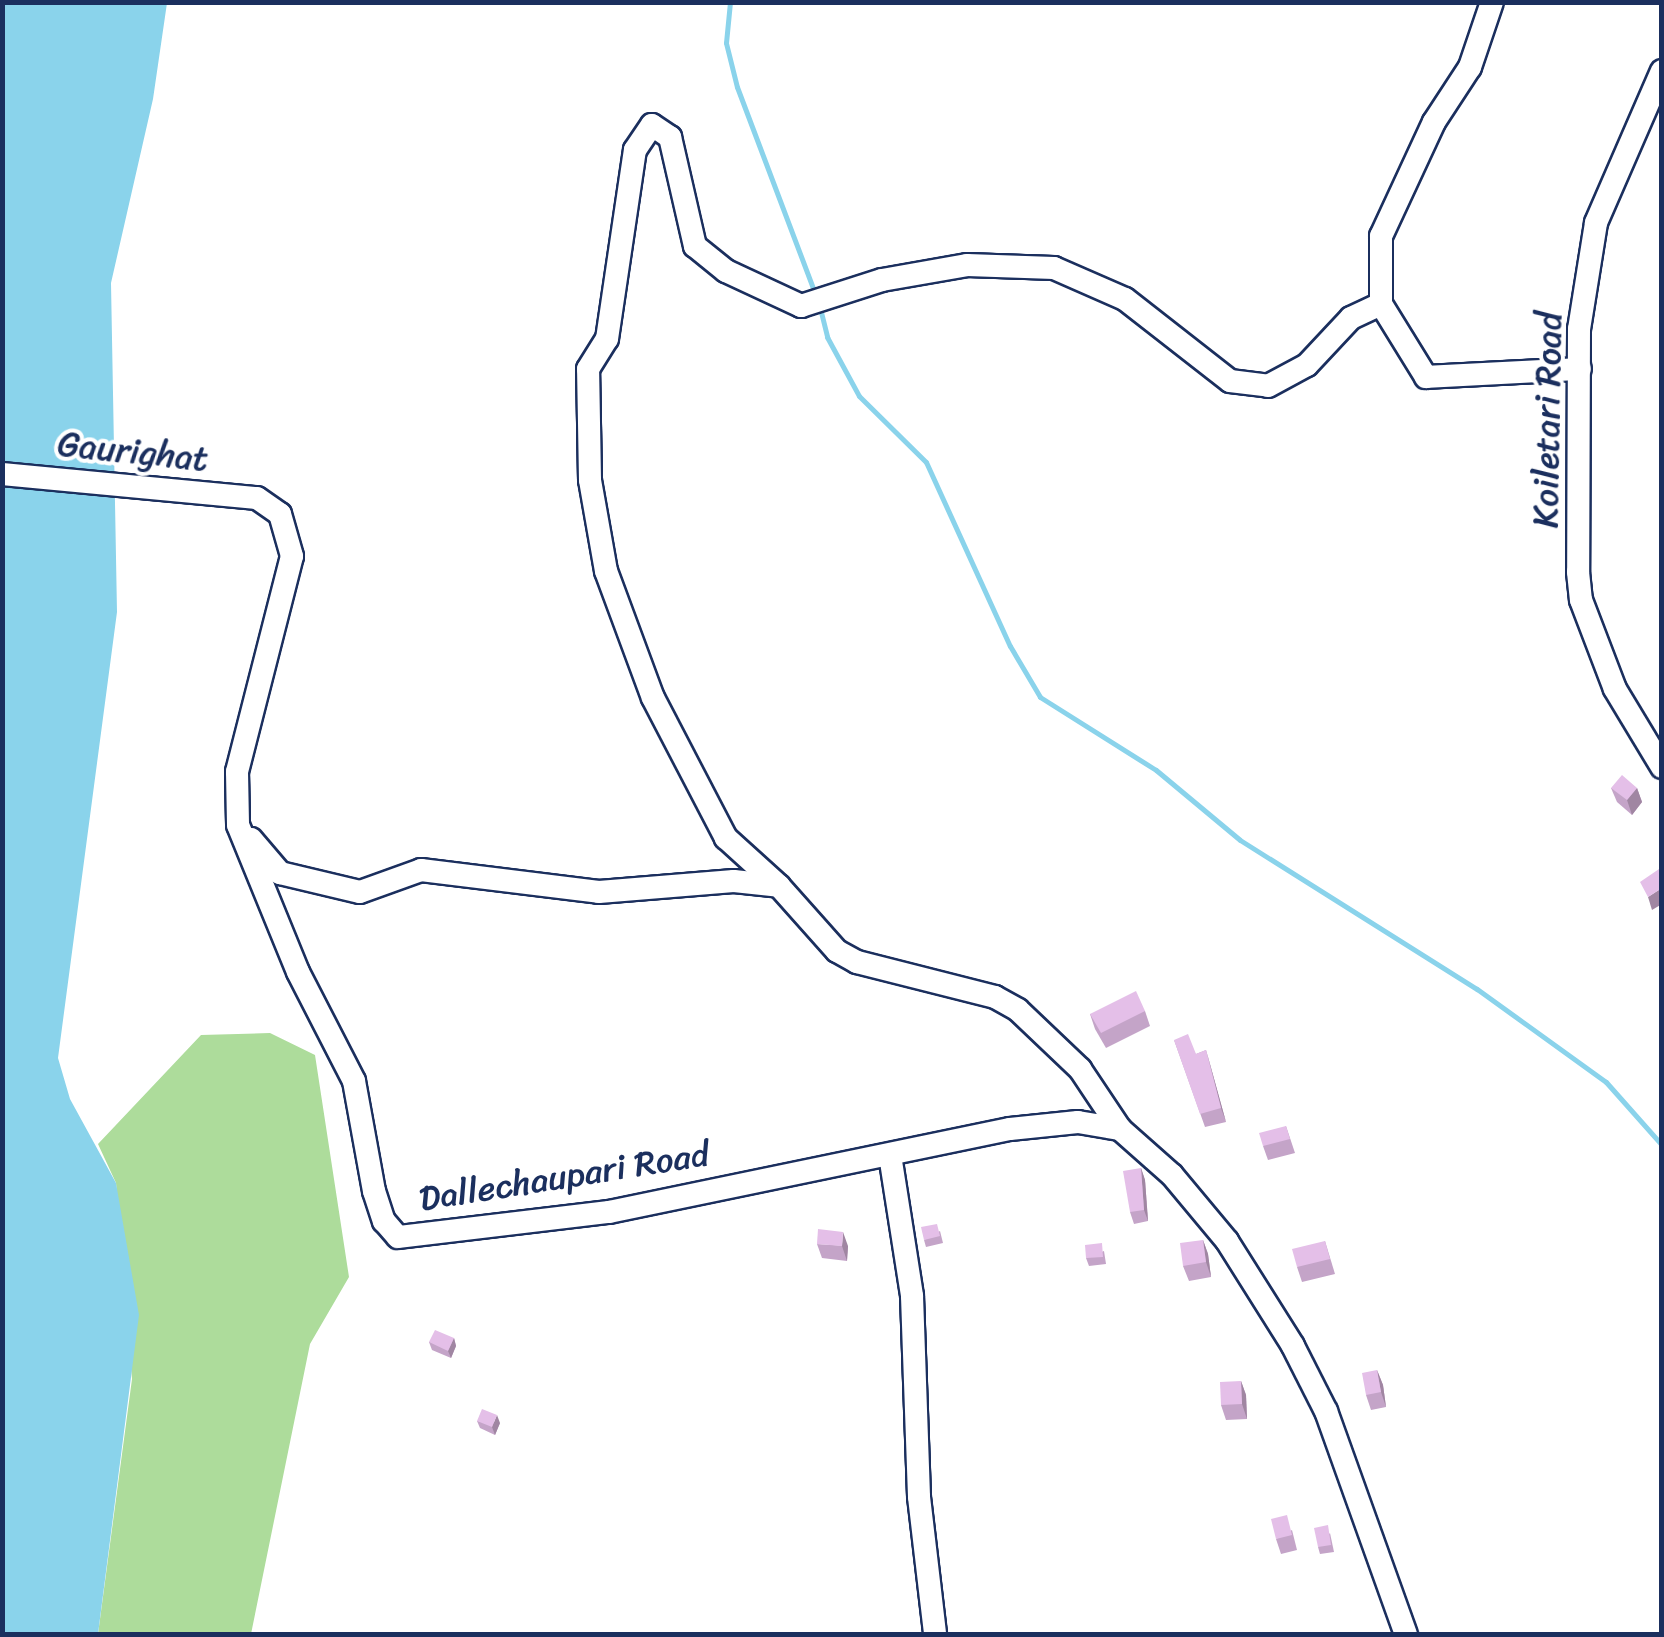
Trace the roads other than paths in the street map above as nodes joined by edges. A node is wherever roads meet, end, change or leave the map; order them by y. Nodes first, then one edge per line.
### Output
1 (1492, 2) edge
2 (1662, 71) edge
3 (1381, 304) junction
4 (1580, 369) junction
5 (2, 474) edge
6 (1662, 767) edge
7 (238, 825) junction
8 (779, 886) junction
9 (1120, 1129) junction
10 (890, 1155) junction
11 (935, 1634) edge
12 (1406, 1634) edge

1 - 3 street
2 - 4 street, Koiletari Road
3 - 4 street
3 - 8 street
4 - 6 street, Koiletari Road
5 - 7 street, Gaurighat
7 - 8 street
7 - 10 street, Dallechaupari Road
8 - 9 street
9 - 10 street, Dallechaupari Road
9 - 12 street
10 - 11 street

